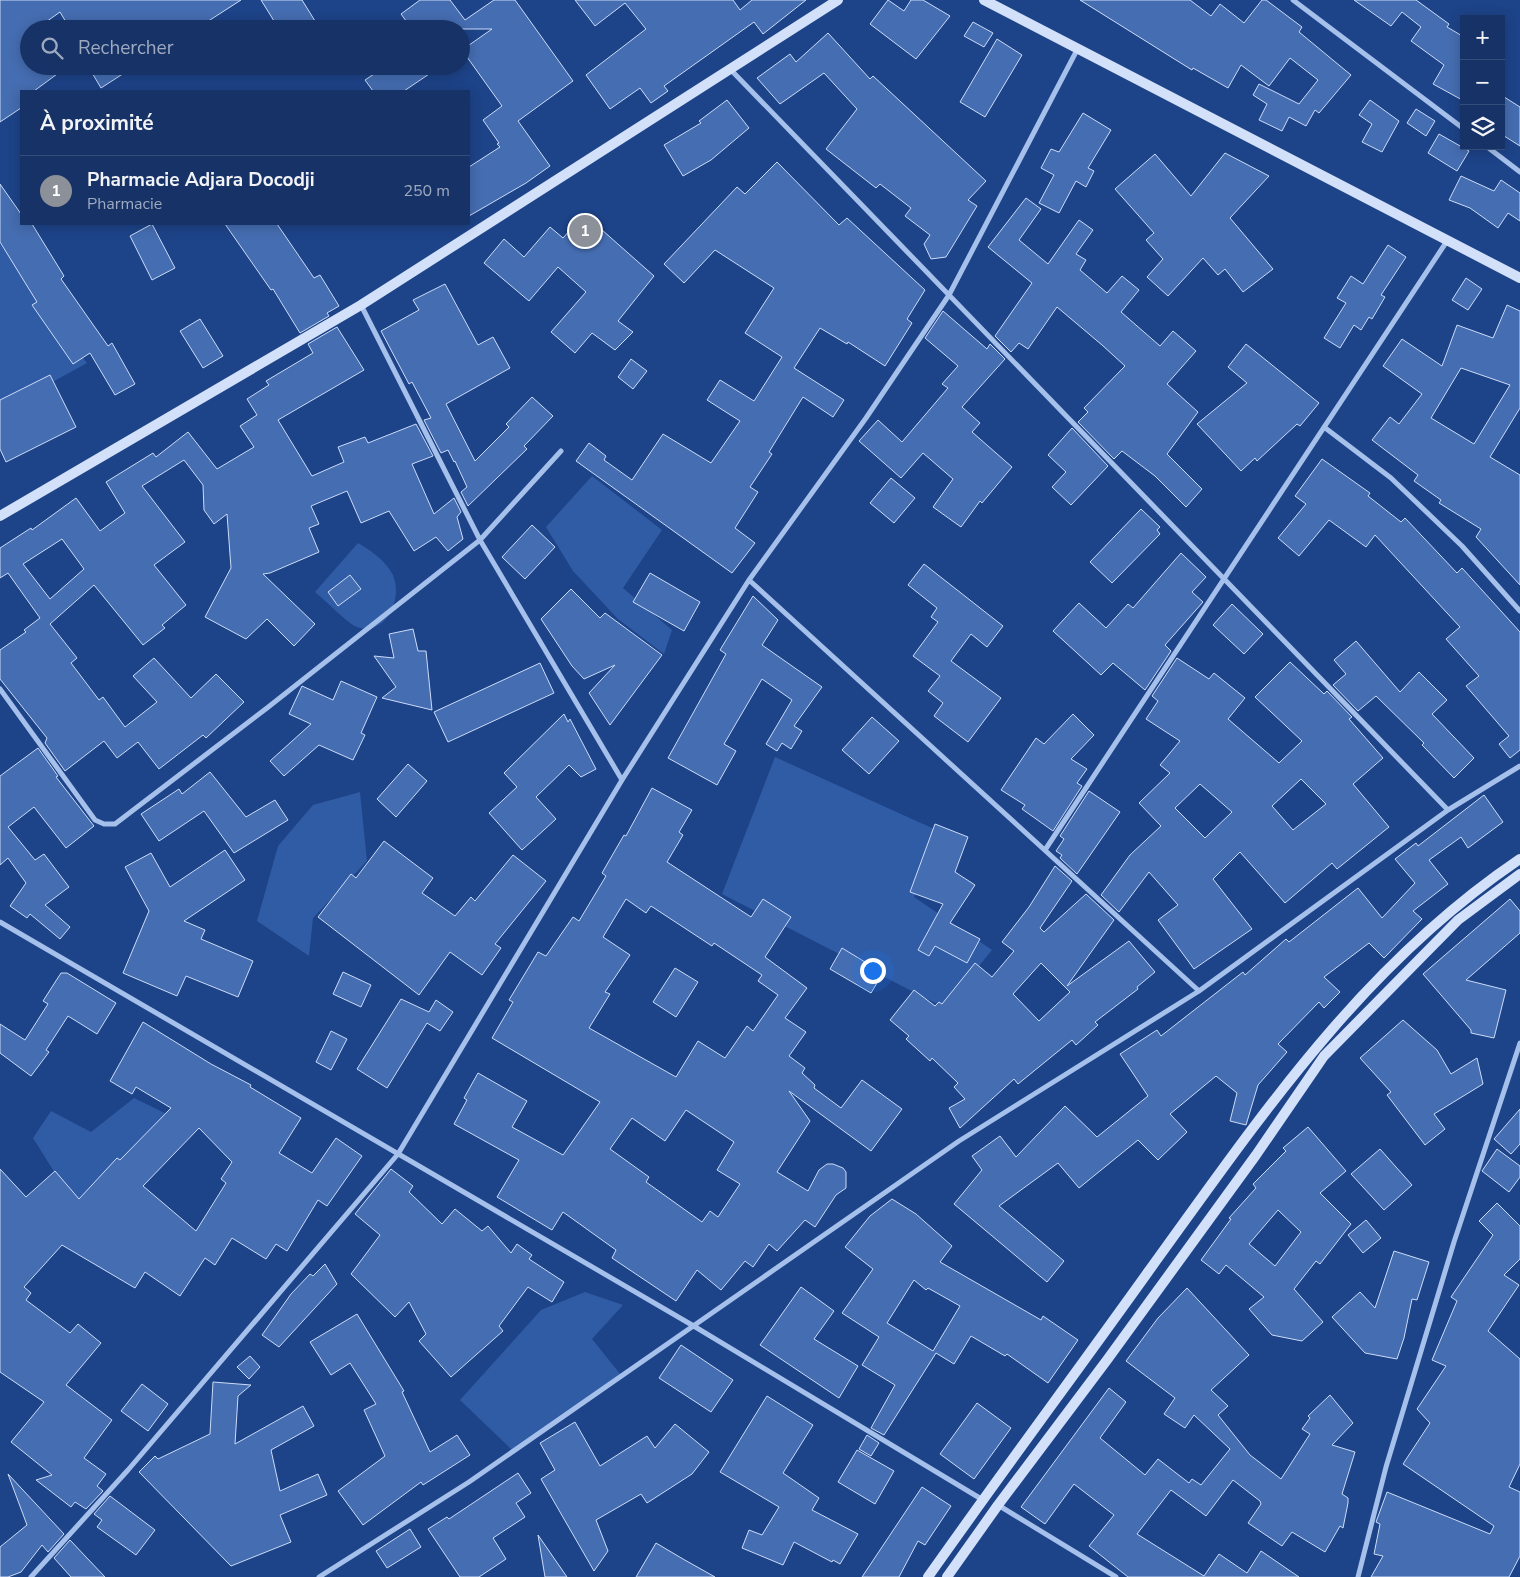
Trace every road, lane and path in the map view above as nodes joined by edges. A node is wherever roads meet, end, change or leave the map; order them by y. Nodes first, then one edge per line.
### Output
1 (838, 0) edge
2 (984, 0) edge
3 (1293, 0) edge
4 (1077, 50) junction
5 (730, 69) junction
6 (1460, 126) edge
7 (1491, 150) edge
8 (1520, 172) edge
9 (1447, 241) junction
10 (1520, 278) edge
11 (949, 294) junction
12 (361, 305) junction
13 (1324, 427) junction
14 (561, 451) dead end
15 (0, 516) edge
16 (480, 540) junction
17 (1223, 578) junction
18 (749, 580) junction
19 (1520, 611) edge
20 (0, 689) edge
21 (1520, 766) edge
22 (622, 780) junction
23 (1448, 810) junction
24 (1045, 850) junction
25 (1520, 859) edge
26 (1520, 874) edge
27 (0, 922) edge
28 (1200, 990) junction
29 (1520, 1043) edge
30 (398, 1154) junction
31 (692, 1325) junction
32 (983, 1500) junction
33 (998, 1505) junction
34 (31, 1577) edge
35 (319, 1577) edge
36 (928, 1577) edge
37 (947, 1577) edge
38 (1116, 1577) edge
39 (1358, 1577) edge

1 - 5 street
2 - 4 street
3 - 6 street
4 - 9 street
4 - 11 street
5 - 11 street
5 - 12 street
7 - 8 street
9 - 10 street
9 - 13 street
11 - 17 street
11 - 18 street
12 - 15 street
12 - 16 street
13 - 17 street
13 - 19 street
14 - 16 street
16 - 20 street
16 - 22 street
17 - 23 street
17 - 24 street
18 - 22 street
18 - 24 street
21 - 23 street
22 - 30 street
23 - 28 street
24 - 28 street
25 - 32 street
26 - 33 street
27 - 30 street
28 - 31 street
29 - 39 street
30 - 31 street
30 - 34 street
31 - 32 street
31 - 35 street
32 - 36 street
33 - 37 street
33 - 38 street

